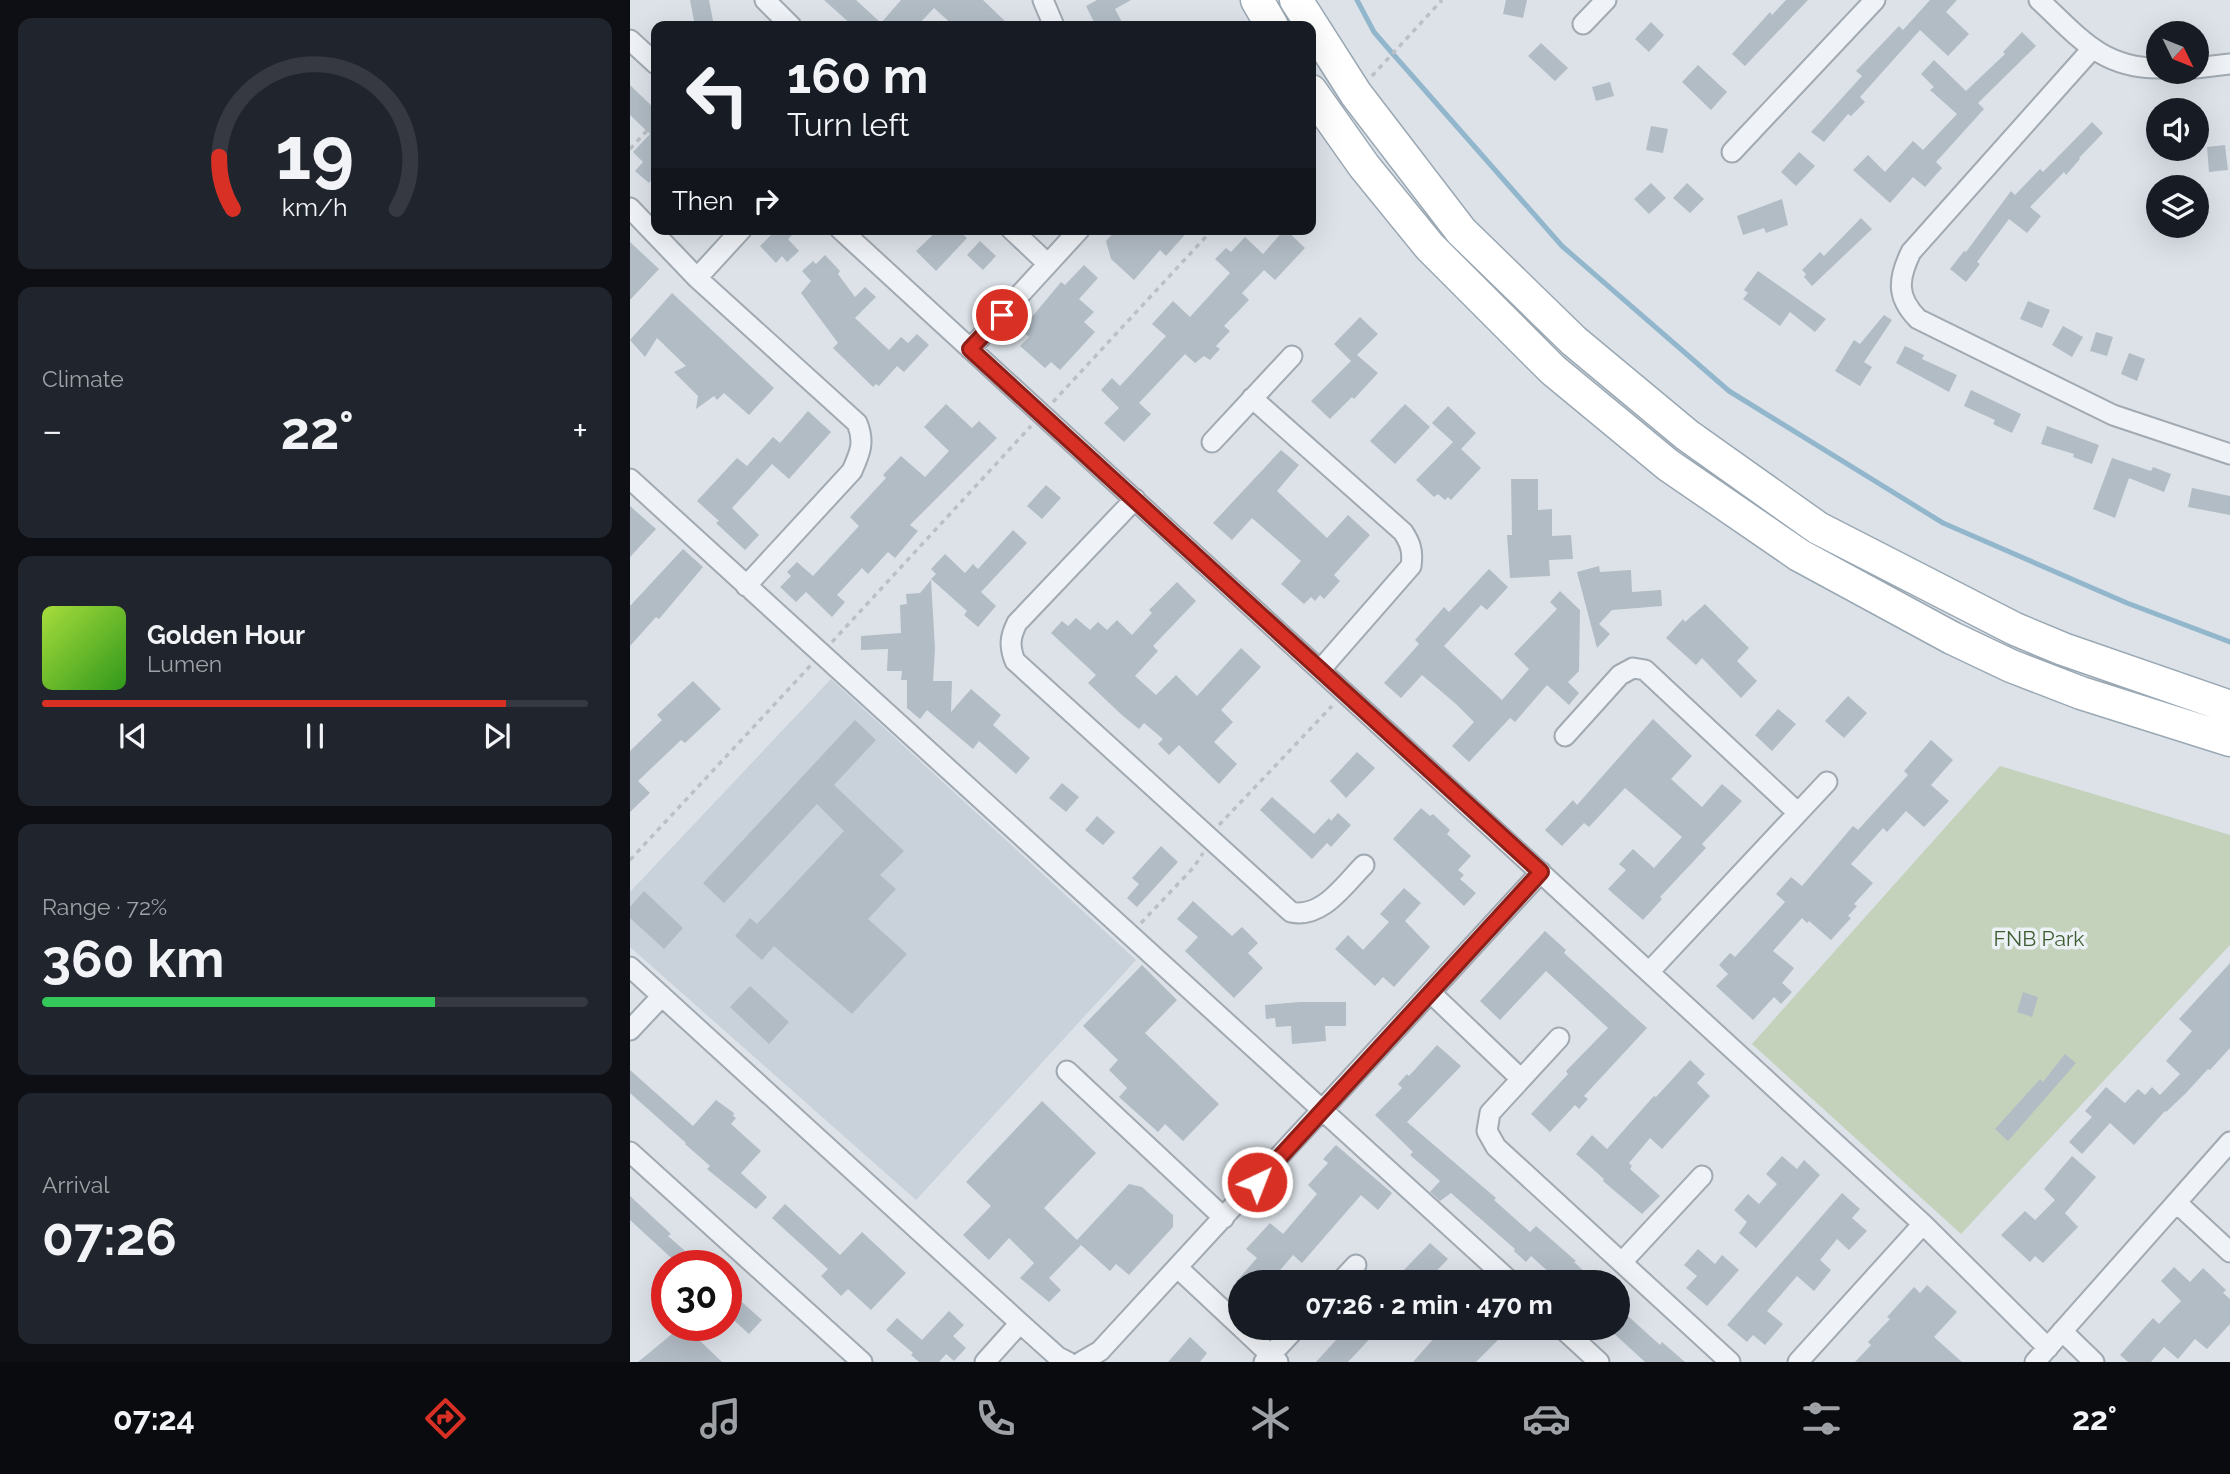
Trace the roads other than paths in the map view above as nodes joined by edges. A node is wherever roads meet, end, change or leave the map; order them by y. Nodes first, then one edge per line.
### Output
1 (765, 0) edge
2 (1043, 0) edge
3 (1257, 0) edge
4 (1296, 0) edge
5 (1606, 0) edge
6 (1875, 0) edge
7 (2039, 0) edge
8 (786, 21) edge
9 (1052, 21) edge
10 (1269, 21) edge
11 (1309, 21) edge
12 (1583, 24) dead end
13 (1316, 31) edge
14 (630, 40) edge
15 (2092, 49) junction
16 (651, 59) edge
17 (2230, 64) edge
18 (2209, 66) edge
19 (2146, 68) edge
20 (1316, 98) edge
21 (1732, 152) dead end
22 (630, 208) edge
23 (651, 230) edge
24 (656, 235) edge
25 (736, 235) edge
26 (846, 235) edge
27 (1017, 235) edge
28 (1075, 235) edge
29 (1048, 264) junction
30 (697, 278) junction
31 (970, 349) junction
32 (1292, 355) dead end
33 (1252, 398) junction
34 (1212, 442) dead end
35 (2230, 454) edge
36 (630, 479) edge
37 (1135, 499) junction
38 (746, 586) junction
39 (1321, 669) junction
40 (2230, 707) edge
41 (1565, 736) dead end
42 (2230, 740) edge
43 (1827, 782) dead end
44 (1797, 812) junction
45 (1364, 865) dead end
46 (1541, 872) junction
47 (630, 967) edge
48 (1649, 972) junction
49 (1431, 993) junction
50 (662, 996) junction
51 (630, 1030) edge
52 (1559, 1038) dead end
53 (1067, 1071) dead end
54 (1521, 1079) junction
55 (1324, 1110) junction
56 (2230, 1142) edge
57 (630, 1152) edge
58 (1702, 1176) dead end
59 (2177, 1203) junction
60 (1224, 1218) junction
61 (1923, 1224) junction
62 (2230, 1252) edge
63 (1623, 1261) junction
64 (1356, 1265) dead end
65 (1178, 1268) junction
66 (1351, 1270) edge
67 (1498, 1270) edge
68 (1228, 1314) edge
69 (1020, 1324) junction
70 (2062, 1331) junction
71 (1253, 1340) edge
72 (1287, 1340) edge
73 (1575, 1340) edge
74 (2041, 1355) edge
75 (1271, 1360) edge
76 (862, 1362) edge
77 (985, 1362) edge
78 (1068, 1362) edge
79 (1081, 1362) edge
80 (1599, 1362) edge
81 (1730, 1362) edge
82 (1798, 1362) edge
83 (2094, 1362) edge

1 - 8 street
2 - 9 street
3 - 10 main road
4 - 11 main road
5 - 12 street
6 - 21 street
7 - 15 street
13 - 40 main road
14 - 16 street
15 - 19 street
15 - 35 street
17 - 18 street
20 - 42 main road
22 - 23 street
24 - 30 street
25 - 30 street
26 - 31 street
27 - 29 street
28 - 29 street
29 - 31 street
30 - 38 street
31 - 37 street
32 - 33 street
33 - 34 street
33 - 39 street
36 - 38 street
37 - 39 street
37 - 45 street
38 - 55 street
39 - 46 street
41 - 44 street
43 - 44 street
44 - 48 street
46 - 48 street
46 - 49 street
47 - 50 street
48 - 61 street
49 - 54 street
49 - 55 street
50 - 51 street
50 - 69 street
52 - 54 street
53 - 60 street
54 - 63 street
55 - 60 street
55 - 67 street
56 - 59 street
57 - 76 street
58 - 63 street
59 - 62 street
59 - 70 street
60 - 65 street
61 - 74 street
61 - 82 street
63 - 81 street
64 - 66 street
65 - 68 street
65 - 79 street
69 - 77 street
69 - 78 street
70 - 74 street
70 - 83 street
71 - 75 street
72 - 75 street
73 - 80 street

